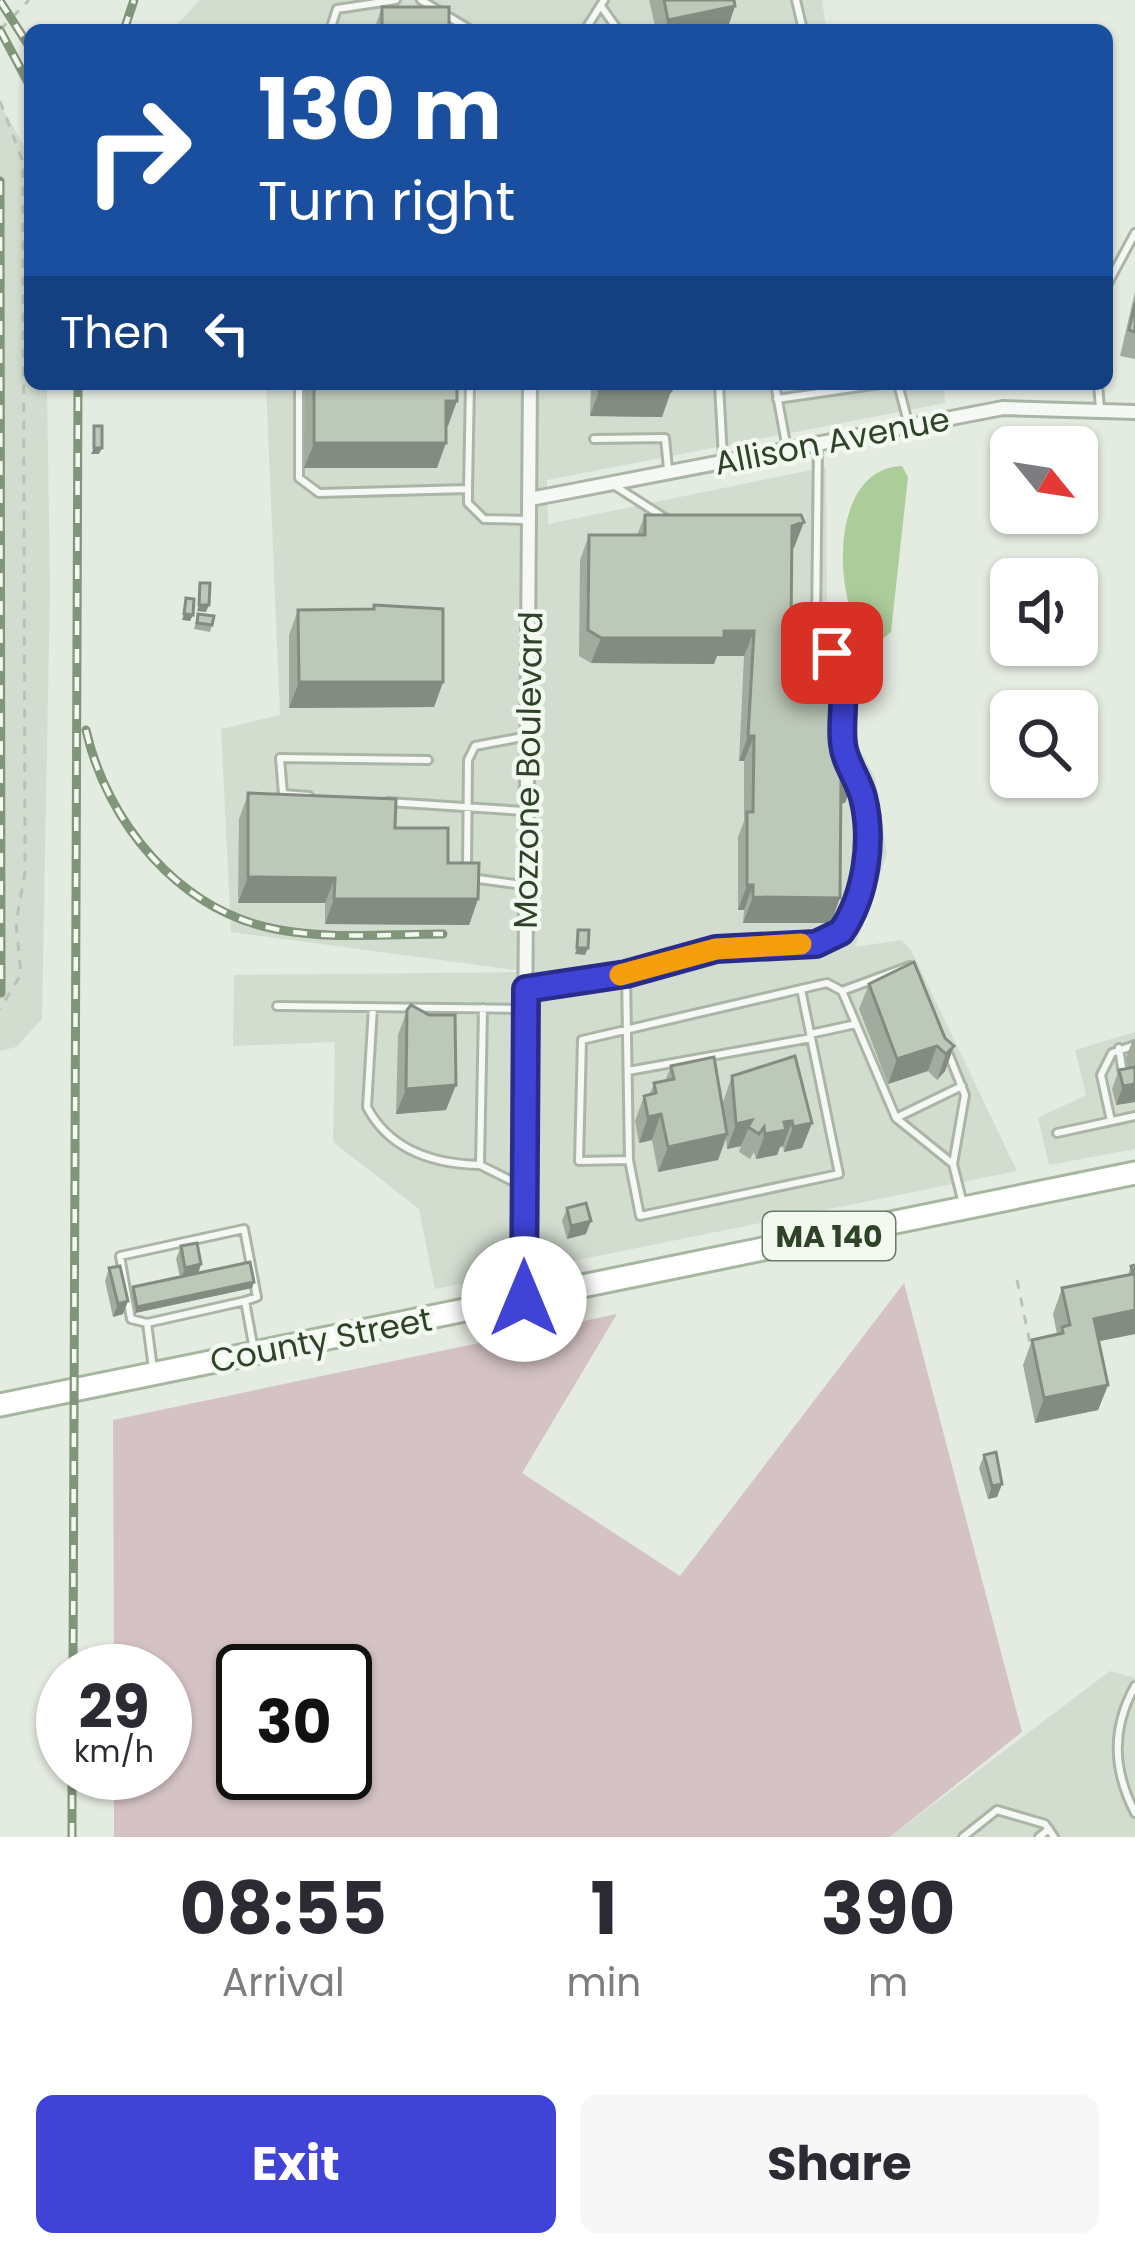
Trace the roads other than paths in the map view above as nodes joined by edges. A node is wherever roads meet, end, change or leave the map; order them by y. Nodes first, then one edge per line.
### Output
1 (396, 0) edge
2 (421, 0) edge
3 (331, 24) edge
4 (461, 24) edge
5 (1135, 233) edge
6 (1113, 275) edge
7 (299, 390) edge
8 (470, 390) edge
9 (530, 390) edge
10 (719, 390) edge
11 (776, 390) edge
12 (839, 390) edge
13 (900, 390) edge
14 (1098, 390) edge
15 (777, 399) junction
16 (1100, 409) junction
17 (1135, 412) edge
18 (909, 425) junction
19 (594, 439) dead end
20 (818, 442) junction
21 (787, 449) junction
22 (723, 461) junction
23 (668, 472) junction
24 (611, 483) junction
25 (468, 489) junction
26 (530, 499) junction
27 (530, 520) junction
28 (817, 522) junction
29 (672, 523) edge
30 (800, 523) edge
31 (528, 736) junction
32 (428, 760) dead end
33 (329, 797) edge
34 (375, 801) edge
35 (466, 808) junction
36 (528, 811) junction
37 (527, 885) junction
38 (626, 974) junction
39 (919, 985) edge
40 (526, 989) junction
41 (801, 989) junction
42 (842, 992) junction
43 (277, 1006) dead end
44 (374, 1007) junction
45 (483, 1008) junction
46 (526, 1009) junction
47 (856, 1024) junction
48 (627, 1028) junction
49 (810, 1036) junction
50 (1135, 1045) edge
51 (945, 1046) edge
52 (1119, 1048) junction
53 (628, 1071) junction
54 (962, 1086) junction
55 (1125, 1087) edge
56 (1127, 1103) dead end
57 (1132, 1116) edge
58 (896, 1118) junction
59 (1111, 1121) junction
60 (1057, 1133) dead end
61 (629, 1160) junction
62 (952, 1164) junction
63 (479, 1165) junction
64 (1135, 1173) edge
65 (524, 1188) junction
66 (964, 1208) junction
67 (524, 1299) junction
68 (245, 1300) junction
69 (147, 1323) junction
70 (255, 1353) junction
71 (154, 1373) junction
72 (0, 1405) edge
73 (1135, 1686) edge
74 (1135, 1813) edge
75 (1051, 1833) edge
76 (963, 1837) edge
77 (1039, 1837) edge

1 - 3 lane
2 - 4 lane
5 - 6 lane
7 - 25 lane
8 - 25 lane
9 - 26 street, Mozzone Boulevard
10 - 22 lane
11 - 15 lane
12 - 15 lane
13 - 18 lane
14 - 16 lane
15 - 21 lane
16 - 17 street, Allison Avenue
16 - 18 street, Allison Avenue
18 - 20 street, Allison Avenue
19 - 23 lane
20 - 21 street, Allison Avenue
20 - 28 lane
21 - 22 street, Allison Avenue
22 - 23 street, Allison Avenue
23 - 24 street, Allison Avenue
24 - 26 street, Allison Avenue
24 - 29 lane
25 - 27 lane
26 - 27 street, Mozzone Boulevard
27 - 31 street, Mozzone Boulevard
28 - 30 lane
28 - 38 lane
31 - 35 lane
31 - 36 street, Mozzone Boulevard
32 - 33 lane
34 - 35 lane
35 - 36 lane
35 - 37 lane
36 - 37 street, Mozzone Boulevard
37 - 40 street, Mozzone Boulevard
38 - 40 lane
38 - 48 lane
39 - 42 lane
40 - 46 street, Mozzone Boulevard
41 - 42 lane
41 - 48 lane
41 - 49 lane
42 - 47 lane
43 - 44 lane
44 - 45 lane
44 - 63 lane
45 - 46 lane
45 - 63 lane
46 - 65 street, Mozzone Boulevard
47 - 49 lane
47 - 58 lane
48 - 53 lane
48 - 61 lane
49 - 53 lane
49 - 61 lane
50 - 52 lane
51 - 54 lane
52 - 55 lane
52 - 59 lane
53 - 61 lane
54 - 58 lane
54 - 62 lane
56 - 57 lane
57 - 59 lane
58 - 62 lane
59 - 60 lane
62 - 66 lane
63 - 65 lane
64 - 66 main road, County Street / MA 140
65 - 67 street, Mozzone Boulevard
66 - 67 main road, County Street / MA 140
67 - 70 main road, County Street / MA 140
68 - 69 lane
68 - 69 lane
68 - 70 lane
69 - 71 lane
70 - 71 main road, County Street / MA 140
71 - 72 main road, County Street / MA 140
73 - 74 lane
75 - 76 lane
75 - 77 lane

